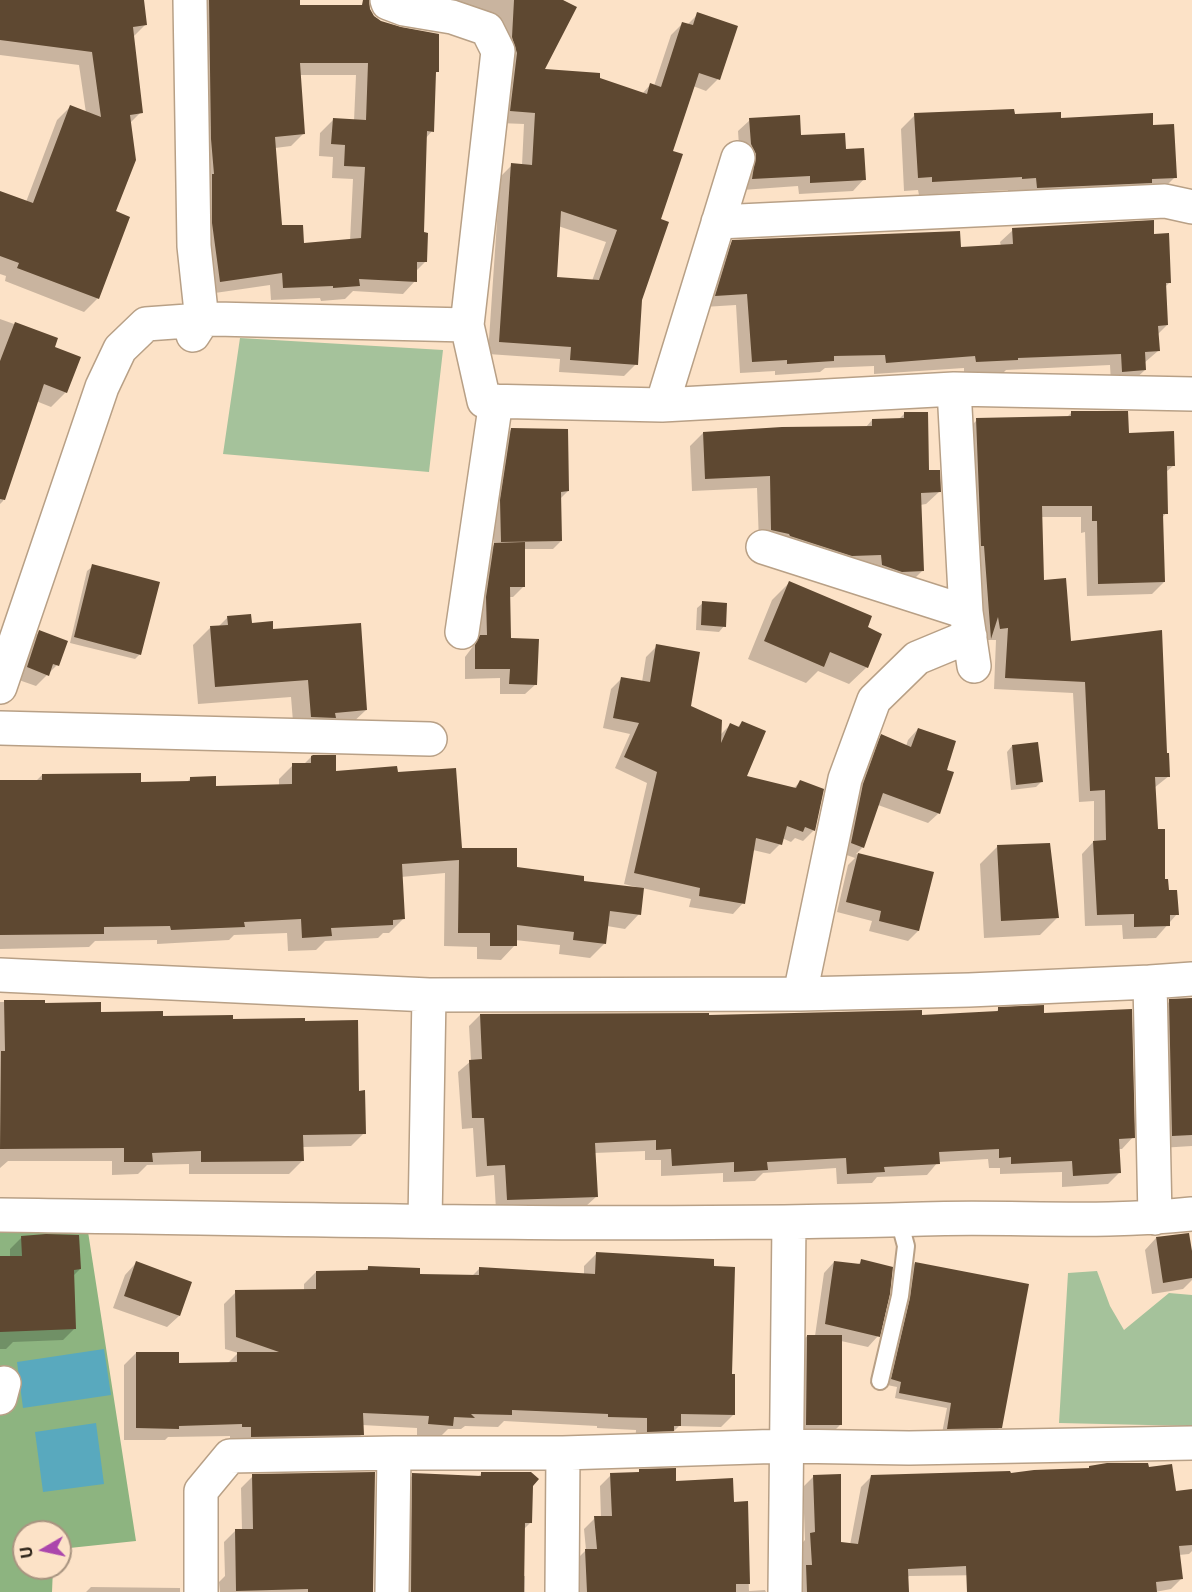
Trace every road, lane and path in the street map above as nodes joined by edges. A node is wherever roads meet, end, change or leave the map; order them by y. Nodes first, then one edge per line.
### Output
1 (190, 0) edge
2 (387, 0) edge
3 (738, 158) dead end
4 (1192, 207) edge
5 (718, 222) junction
6 (467, 324) junction
7 (197, 328) junction
8 (954, 389) junction
9 (1192, 394) edge
10 (496, 401) junction
11 (662, 405) junction
12 (763, 547) dead end
13 (9, 629) edge
14 (462, 632) dead end
15 (970, 638) junction
16 (0, 687) edge
17 (0, 728) edge
18 (430, 739) dead end
19 (0, 975) edge
20 (1192, 979) edge
21 (1150, 982) junction
22 (800, 994) junction
23 (429, 995) junction
24 (1192, 1214) edge
25 (0, 1215) edge
26 (1155, 1218) junction
27 (899, 1220) junction
28 (425, 1221) junction
29 (789, 1222) junction
30 (880, 1381) dead end
31 (1192, 1443) edge
32 (786, 1446) junction
33 (394, 1453) junction
34 (563, 1453) junction
35 (201, 1592) edge
36 (392, 1592) edge
37 (562, 1592) edge
38 (785, 1592) edge

1 - 7 street
2 - 6 street
3 - 5 street
4 - 5 street
5 - 11 street
6 - 7 street
6 - 10 street
7 - 13 street
8 - 9 street
8 - 11 street
8 - 15 street
10 - 11 street
10 - 14 street
12 - 15 street
13 - 16 street
15 - 22 street
17 - 18 street
19 - 23 street
20 - 21 street
21 - 22 street
21 - 26 street
22 - 23 street
23 - 28 street
24 - 26 street
25 - 28 street
26 - 27 street
27 - 29 street
27 - 30 lane
28 - 29 street
29 - 32 street
31 - 32 street
32 - 34 street
32 - 38 street
33 - 34 street
33 - 35 street
33 - 36 street
34 - 37 street

